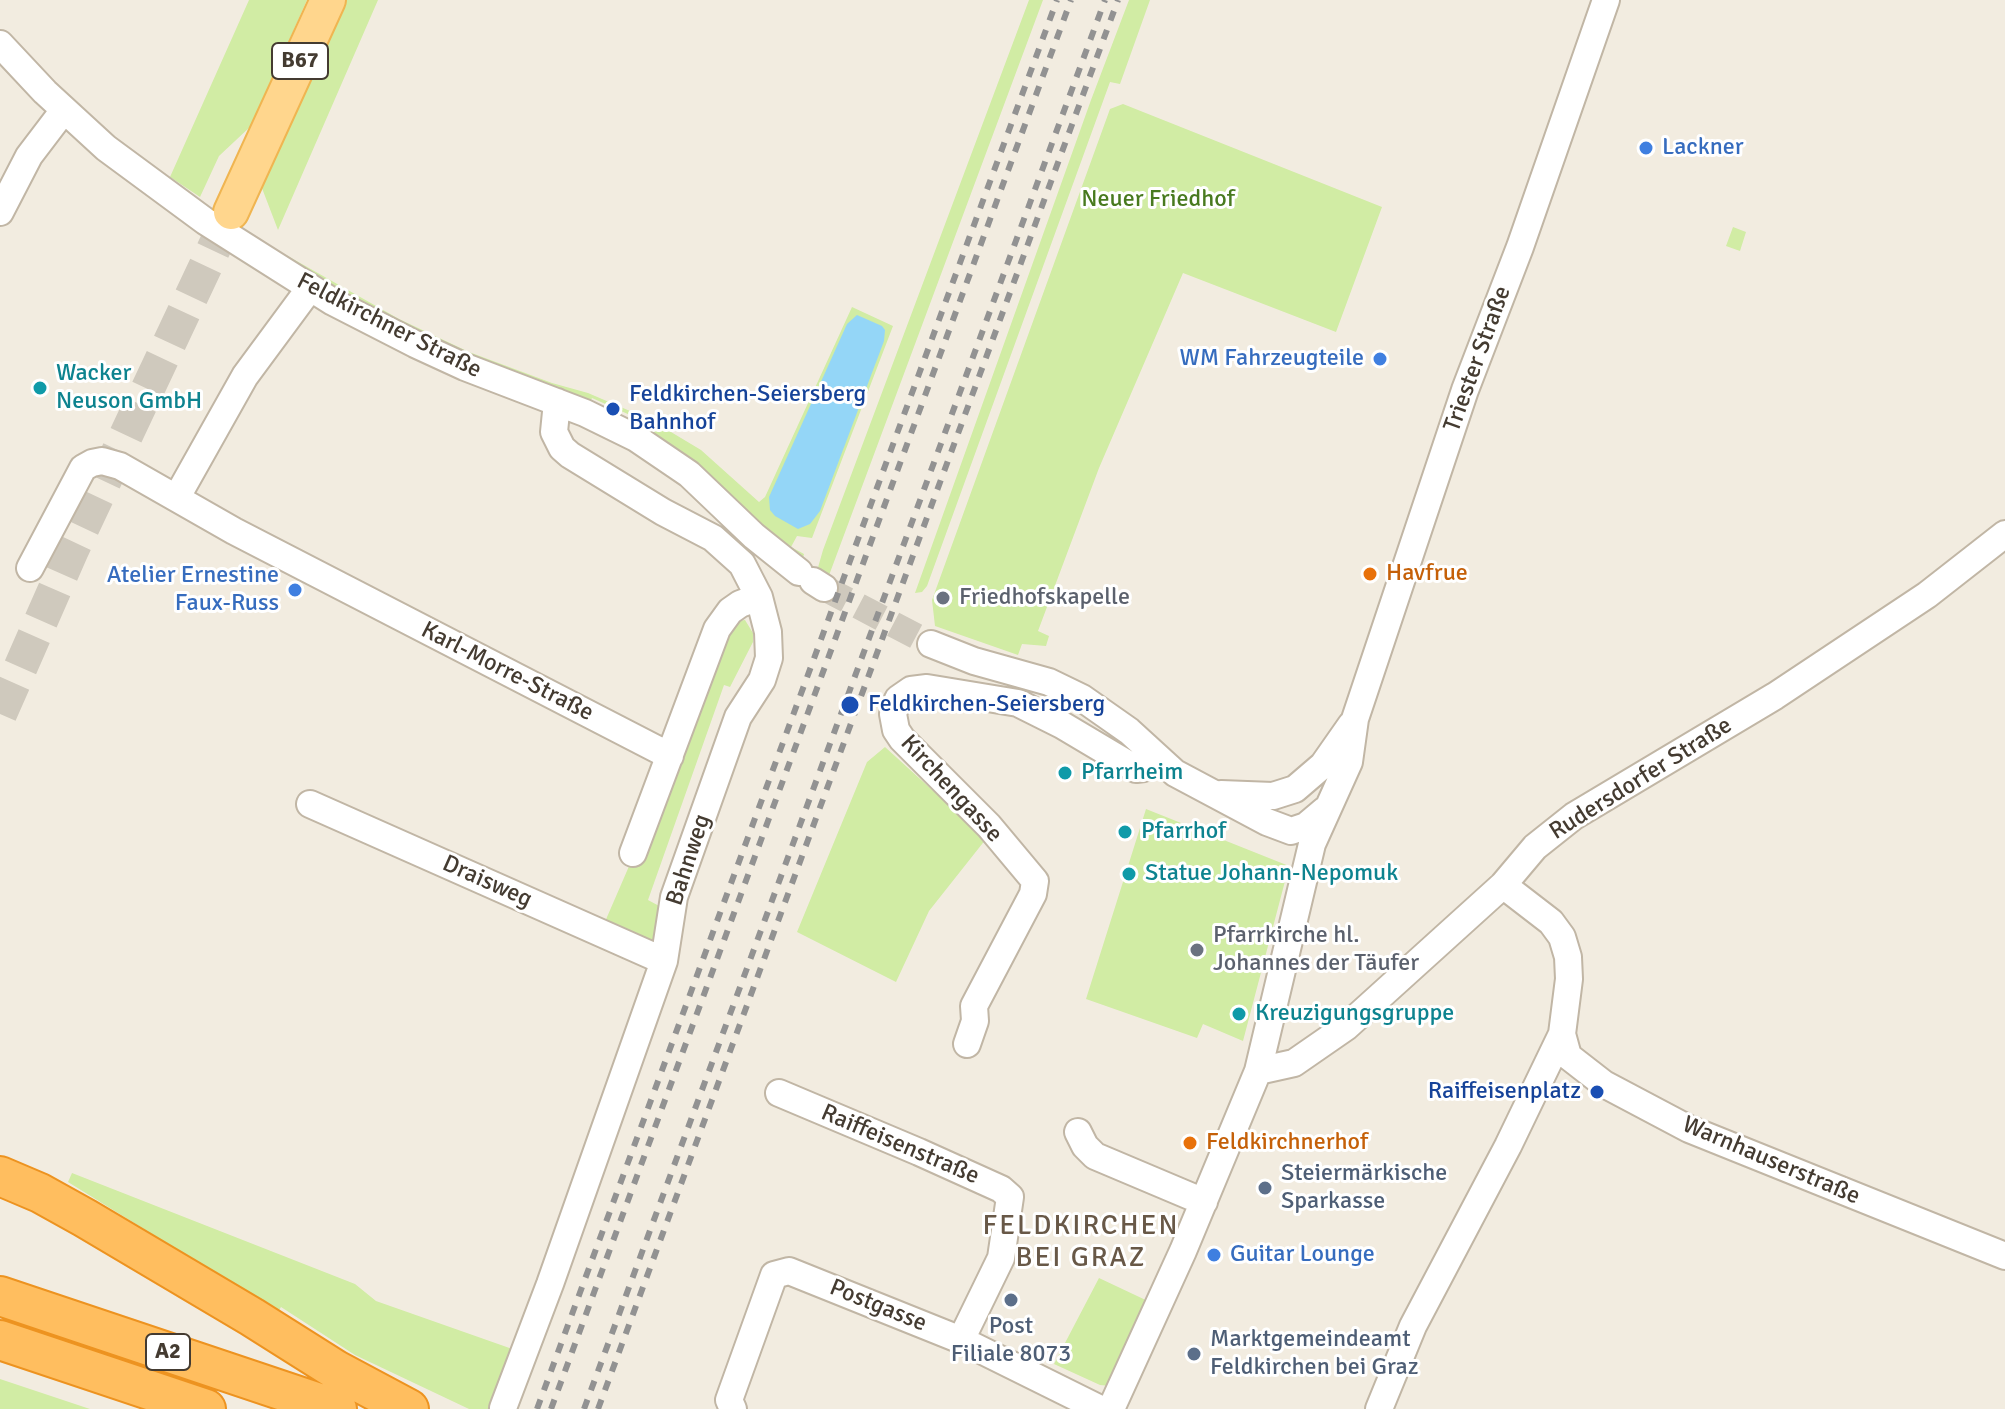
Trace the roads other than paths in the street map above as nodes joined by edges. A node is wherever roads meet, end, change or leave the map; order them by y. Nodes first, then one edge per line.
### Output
1 (328, 0) edge
2 (1606, 0) edge
3 (0, 44) edge
4 (64, 110) junction
5 (0, 212) edge
6 (231, 212) tunnel mouth
7 (310, 288) junction
8 (557, 402) junction
9 (177, 497) junction
10 (2005, 534) edge
11 (30, 568) dead end
12 (812, 580) tunnel mouth
13 (759, 597) junction
14 (931, 644) tunnel mouth
15 (1355, 719) junction
16 (670, 756) junction
17 (1159, 759) junction
18 (1295, 789) junction
19 (1217, 793) junction
20 (310, 804) dead end
21 (1314, 827) junction
22 (633, 853) dead end
23 (1503, 885) junction
24 (664, 961) junction
25 (1562, 1034) junction
26 (967, 1044) dead end
27 (1258, 1071) junction
28 (779, 1093) dead end
29 (1078, 1132) dead end
30 (0, 1176) edge
31 (1204, 1202) junction
32 (2005, 1256) edge
33 (0, 1296) edge
34 (0, 1340) edge
35 (961, 1340) junction
36 (731, 1405) edge
37 (503, 1408) edge
38 (206, 1409) edge
39 (337, 1409) edge
40 (409, 1409) edge
41 (1100, 1409) edge
42 (1111, 1409) edge
43 (1379, 1409) edge

1 - 6 main road, B67
2 - 15 street, Triester Straße
3 - 4 street, Feldkirchner Straße
4 - 5 street
4 - 7 street, Feldkirchner Straße
7 - 8 street, Feldkirchner Straße
7 - 9 street
8 - 12 street, Feldkirchner Straße
8 - 13 street, Bahnweg
9 - 11 street, Karl-Morre-Straße
9 - 16 street, Karl-Morre-Straße
10 - 23 street, Rudersdorfer Straße
13 - 16 street
13 - 24 street, Bahnweg
14 - 17 street
15 - 18 street
15 - 21 street
16 - 22 street
17 - 19 street
17 - 26 street, Kirchengasse
18 - 19 street
18 - 21 street
19 - 21 street
20 - 24 street, Draisweg
21 - 27 street
23 - 25 street
23 - 27 street, Rudersdorfer Straße
24 - 37 street, Bahnweg
25 - 32 street, Warnhauserstraße
25 - 43 street
27 - 31 street
28 - 35 street, Raiffeisenstraße
29 - 31 street
30 - 40 highway
31 - 42 street
33 - 39 highway, A2
34 - 38 highway, A2
35 - 36 street, Postgasse
35 - 41 street, Postgasse

